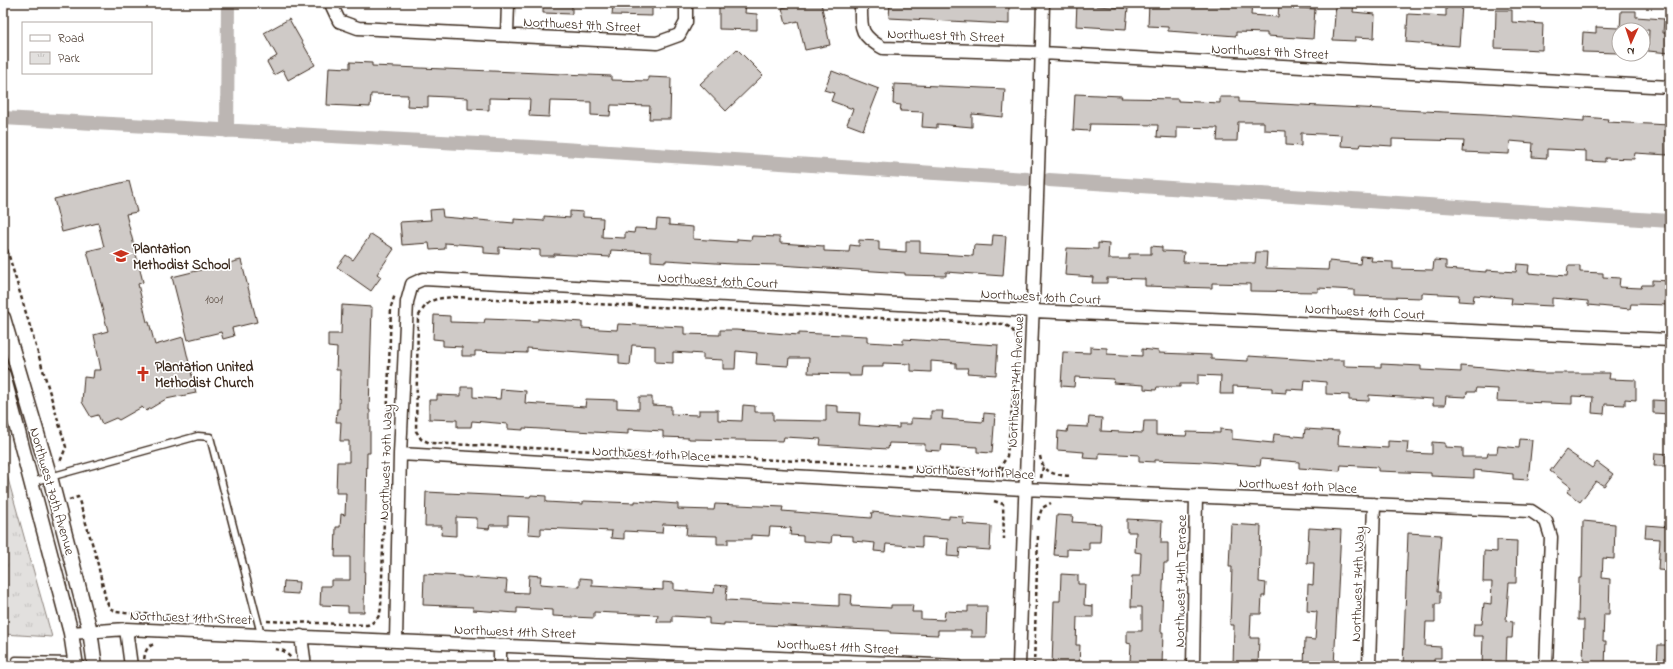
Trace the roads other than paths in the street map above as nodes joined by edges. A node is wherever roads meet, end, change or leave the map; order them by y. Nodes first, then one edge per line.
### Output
1 (332, 3) edge
2 (508, 3) edge
3 (686, 3) edge
4 (861, 3) edge
5 (1043, 3) edge
6 (507, 34) junction
7 (1042, 53) junction
8 (1670, 87) edge
9 (412, 284) joint
10 (1034, 311) junction
11 (3, 318) edge
12 (1670, 340) edge
13 (3, 375) edge
14 (400, 454) junction
15 (56, 475) junction
16 (32, 482) junction
17 (1024, 489) junction
18 (1196, 496) junction
19 (1374, 504) junction
20 (126, 629) junction
21 (90, 631) junction
22 (71, 633) junction
23 (261, 634) junction
24 (301, 636) junction
25 (396, 641) junction
26 (500, 646) junction
27 (16, 660) dead end
28 (75, 663) edge
29 (95, 666) edge
30 (131, 666) edge
31 (305, 666) edge
32 (500, 666) edge
33 (957, 666) edge
34 (1019, 666) edge
35 (1193, 666) edge
36 (1369, 666) edge
37 (1546, 666) edge

1 - 6 street, Northwest 9th Street
2 - 6 street
3 - 6 street, Northwest 9th Street
4 - 7 street, Northwest 9th Street
5 - 7 street, Northwest 74th Avenue
7 - 8 street, Northwest 9th Street
7 - 10 street, Northwest 74th Avenue
9 - 10 street, Northwest 10th Court
9 - 14 street, Northwest 70th Way
10 - 12 street, Northwest 10th Court
10 - 17 street, Northwest 74th Avenue
11 - 15 street, Northwest 70th Avenue
13 - 16 street, Northwest 70th Avenue
14 - 17 street, Northwest 10th Place
14 - 25 street, Northwest 70th Way
15 - 16 lane
15 - 21 street, Northwest 70th Avenue
15 - 23 lane
16 - 22 street, Northwest 70th Avenue
17 - 18 street, Northwest 10th Place
17 - 34 street, Northwest 74th Avenue
18 - 19 street, Northwest 10th Place
18 - 35 street, Northwest 74th Terrace
19 - 36 street, Northwest 74th Way
19 - 37 street, Northwest 10th Place
20 - 21 street, Northwest 11th Street
20 - 23 street, Northwest 11th Street
20 - 30 street
21 - 22 street, Northwest 11th Street
21 - 29 street, Northwest 70th Avenue
22 - 28 street, Northwest 70th Avenue
23 - 24 street, Northwest 11th Street
24 - 25 street, Northwest 11th Street
24 - 31 street
25 - 26 street, Northwest 11th Street
26 - 32 street
26 - 33 street, Northwest 11th Street
27 - 28 lane

